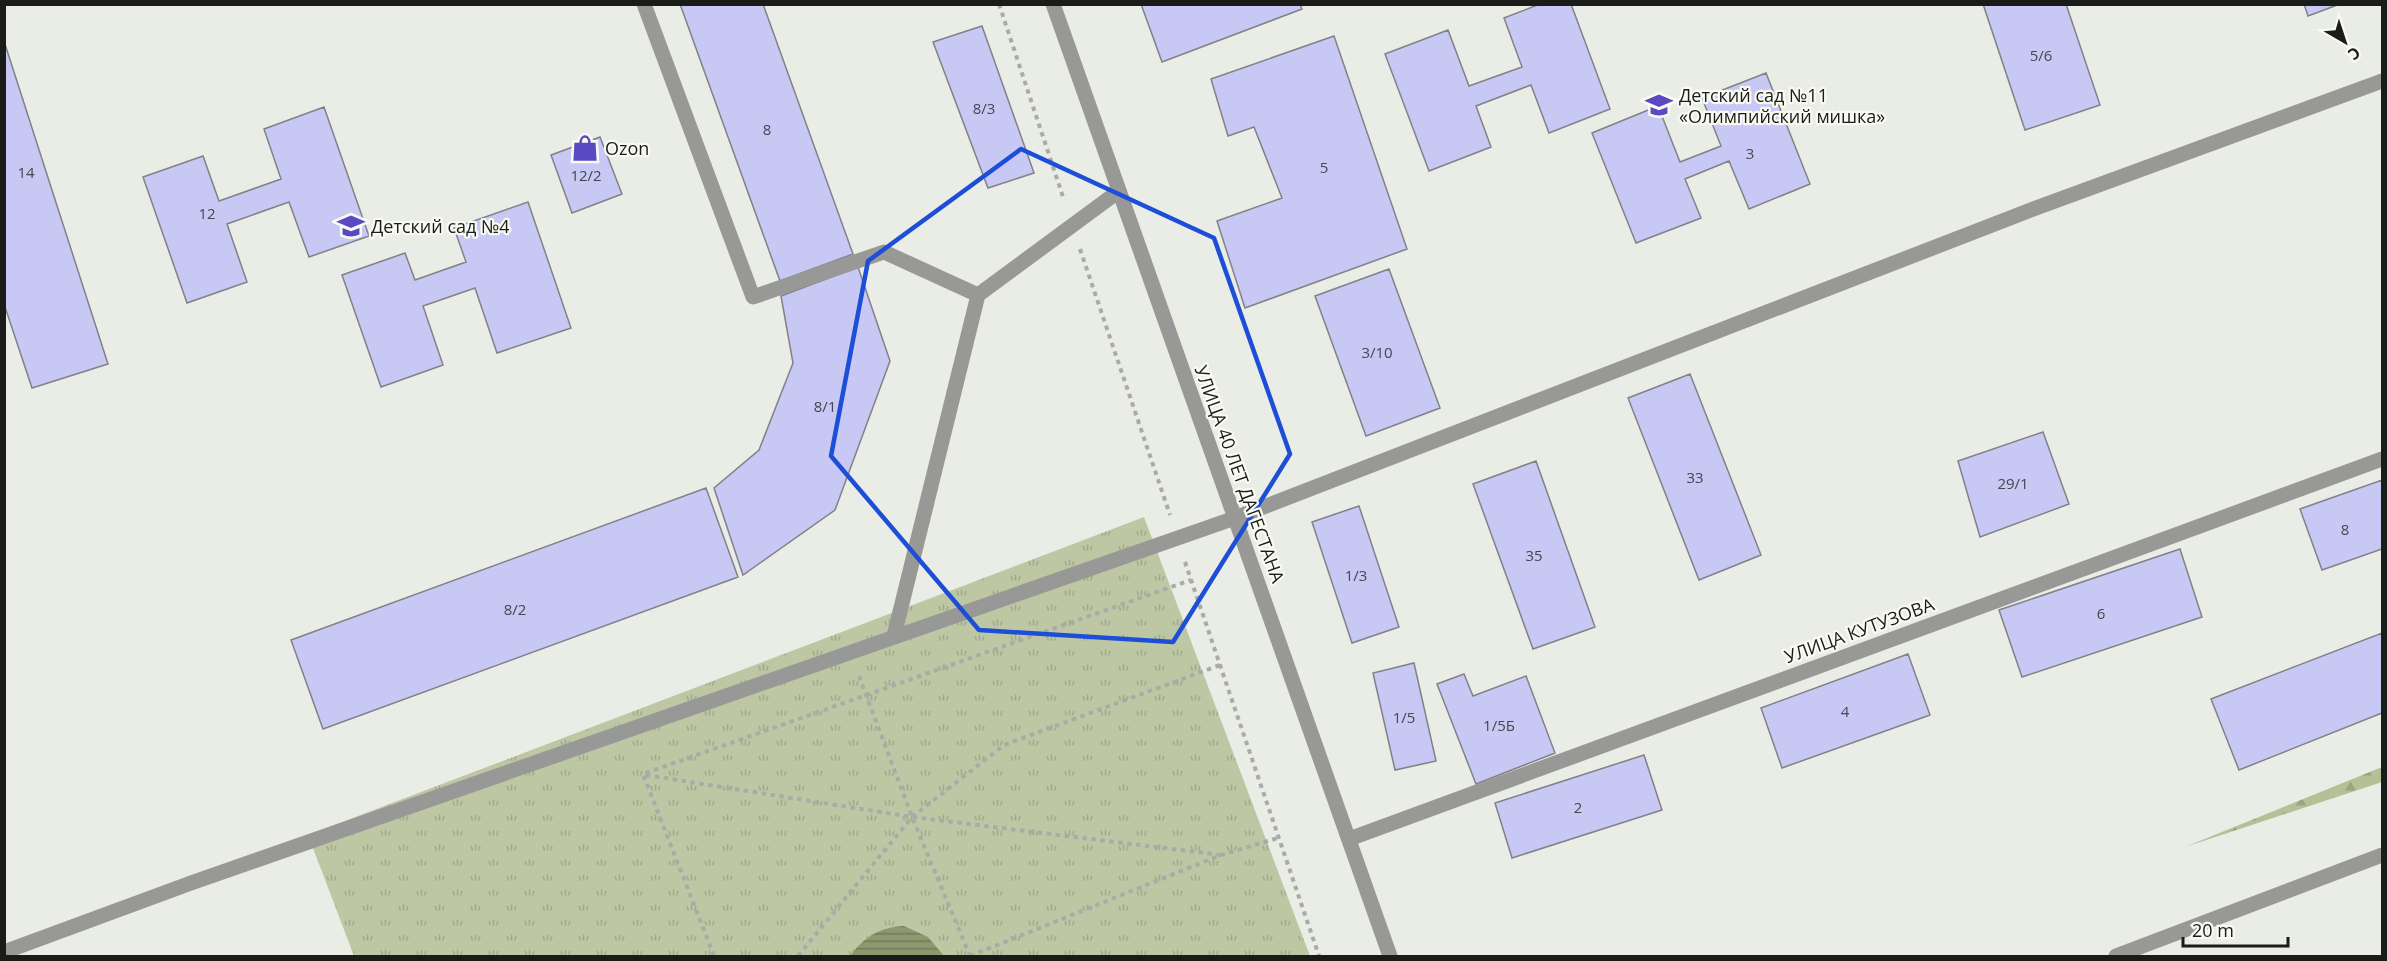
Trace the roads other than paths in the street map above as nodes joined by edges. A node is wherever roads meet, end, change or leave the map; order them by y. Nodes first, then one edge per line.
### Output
1 (645, 4) edge
2 (1053, 4) edge
3 (2382, 81) edge
4 (1119, 191) junction
5 (978, 295) junction
6 (2382, 459) edge
7 (1235, 518) junction
8 (894, 636) junction
9 (1349, 839) junction
10 (2382, 855) edge
11 (4, 952) edge
12 (1390, 957) edge
13 (2116, 957) edge

1 - 5 street
2 - 4 street, УЛИЦА 40 ЛЕТ ДАГЕСТАНА
3 - 7 street
4 - 5 street
4 - 7 street, УЛИЦА 40 ЛЕТ ДАГЕСТАНА
5 - 8 street
6 - 9 street, УЛИЦА КУТУЗОВА
7 - 8 street
7 - 9 street, УЛИЦА 40 ЛЕТ ДАГЕСТАНА
8 - 11 street
9 - 12 street, УЛИЦА 40 ЛЕТ ДАГЕСТАНА
10 - 13 street

